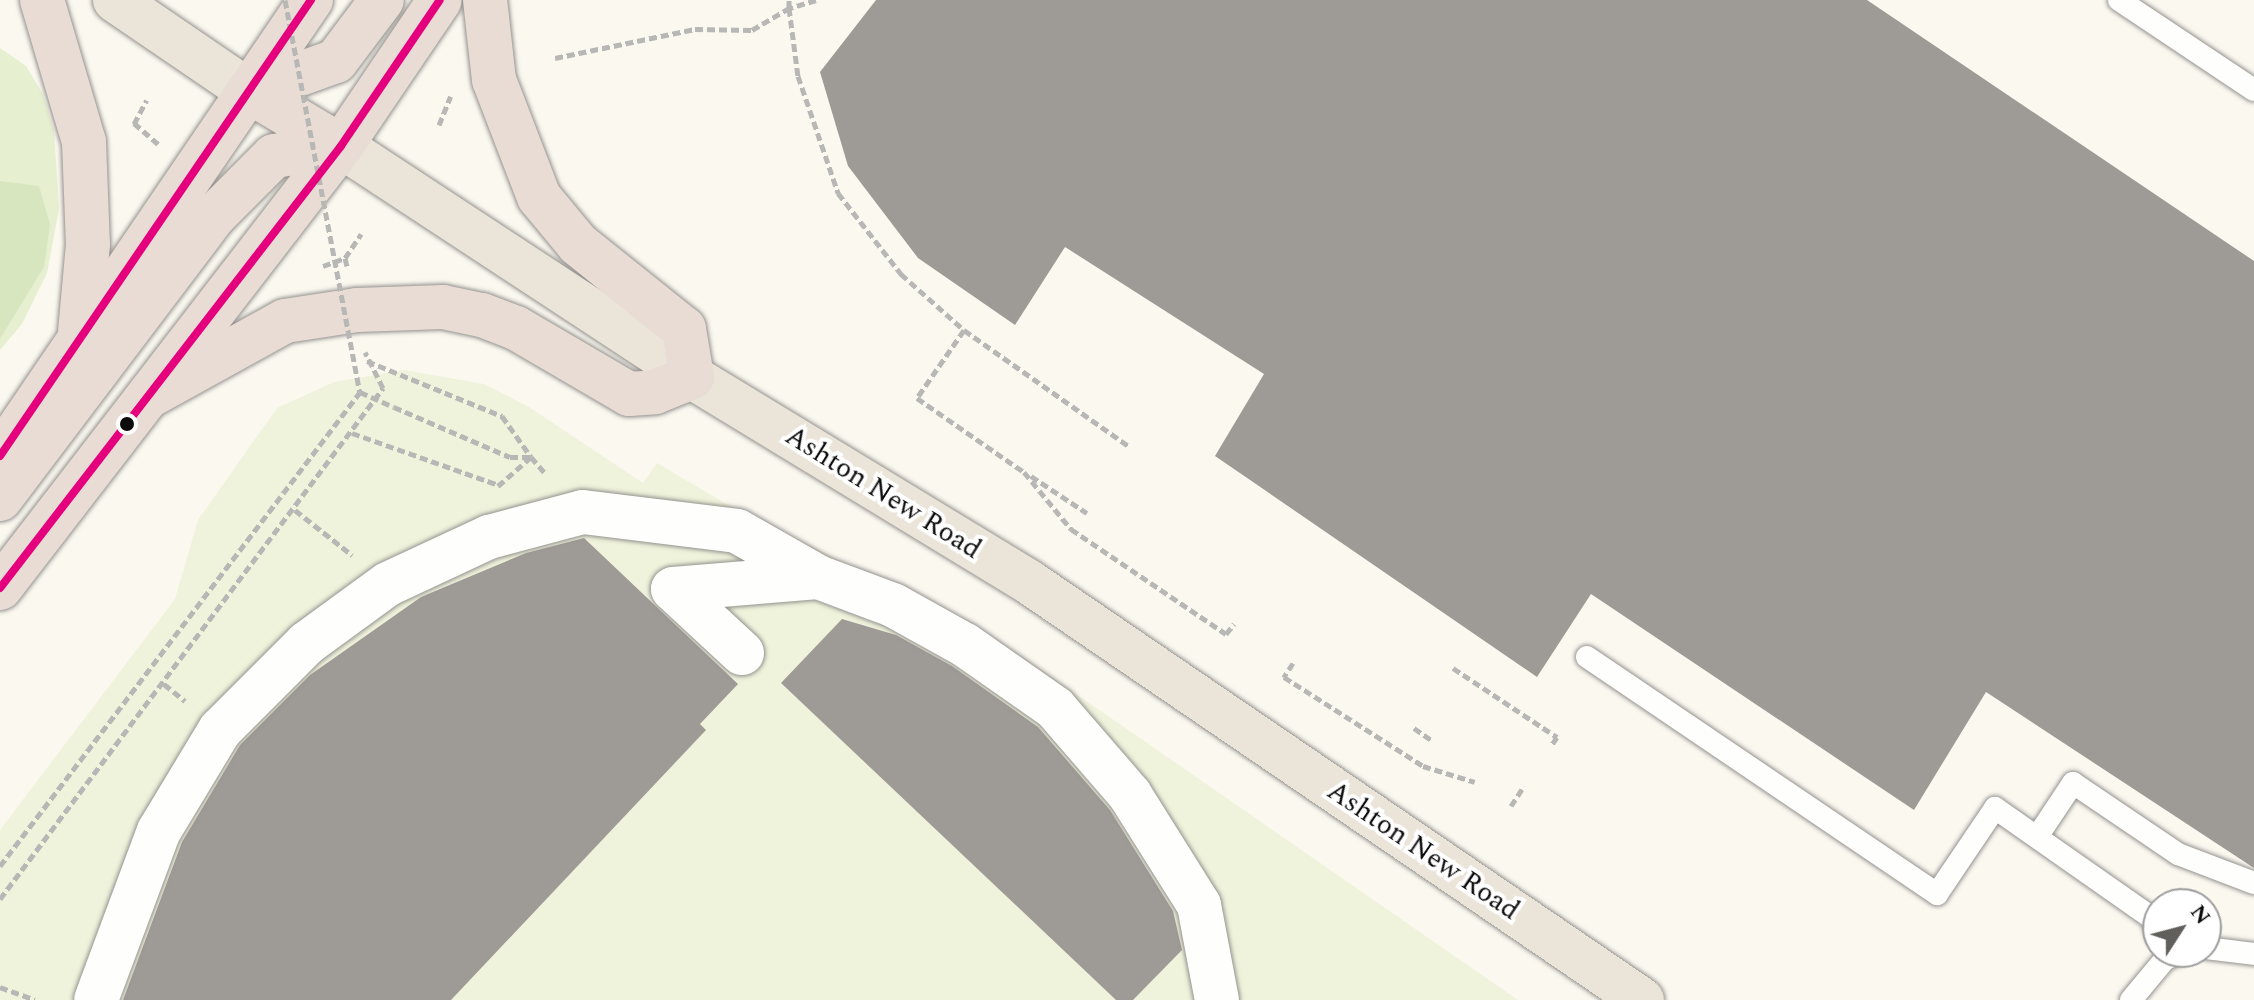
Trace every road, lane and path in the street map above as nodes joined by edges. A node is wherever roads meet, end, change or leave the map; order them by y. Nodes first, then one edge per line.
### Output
1 (42, 0) edge
2 (115, 0) edge
3 (285, 0) edge
4 (311, 0) edge
5 (382, 0) edge
6 (440, 0) edge
7 (485, 0) edge
8 (789, 0) edge
9 (816, 0) edge
10 (2119, 0) edge
11 (789, 8) junction
12 (555, 58) dead end
13 (2254, 90) edge
14 (250, 92) junction
15 (453, 92) dead end
16 (147, 100) dead end
17 (134, 123) junction
18 (439, 125) dead end
19 (126, 130) dead end
20 (341, 146) junction
21 (164, 150) dead end
22 (361, 234) dead end
23 (349, 272) dead end
24 (964, 330) junction
25 (80, 334) junction
26 (692, 377) junction
27 (360, 392) junction
28 (151, 395) junction
29 (352, 433) junction
30 (1130, 447) dead end
31 (0, 456) edge
32 (1024, 472) junction
33 (499, 485) dead end
34 (0, 499) edge
35 (295, 510) junction
36 (1087, 513) dead end
37 (818, 577) junction
38 (388, 584) junction
39 (0, 588) edge
40 (1234, 624) dead end
41 (742, 653) dead end
42 (1587, 657) dead end
43 (1293, 663) dead end
44 (1453, 668) dead end
45 (1414, 728) dead end
46 (1431, 740) dead end
47 (1551, 746) dead end
48 (1475, 782) dead end
49 (1524, 786) dead end
50 (1511, 806) dead end
51 (2037, 837) junction
52 (0, 866) edge
53 (2254, 883) edge
54 (0, 899) edge
55 (2142, 911) edge
56 (2222, 950) edge
57 (2254, 954) edge
58 (2158, 968) edge
59 (0, 987) edge
60 (1622, 995) edge
61 (35, 1000) edge
62 (96, 1000) edge
63 (1217, 1000) edge
64 (2131, 1000) edge

1 - 25 highway
2 - 14 main road, Ashton New Road
3 - 27 path, bridge
4 - 14 highway
5 - 14 highway
6 - 20 highway
7 - 26 highway
8 - 11 path
9 - 11 path
10 - 13 lane
11 - 12 path
11 - 24 path
14 - 20 highway, Ashton New Road
14 - 25 highway
15 - 18 path
16 - 17 path
17 - 19 path
17 - 21 path
20 - 26 main road, Ashton New Road
20 - 28 highway
20 - 34 highway
22 - 23 path
24 - 30 path
24 - 32 path
25 - 31 highway
26 - 28 highway
26 - 60 main road, Ashton New Road
27 - 29 path, bridge
27 - 52 path
28 - 39 highway
29 - 33 path
29 - 35 path
32 - 36 path
32 - 40 path
35 - 38 path
35 - 54 path
37 - 38 street
37 - 41 street
37 - 63 street
38 - 62 street
42 - 51 lane
43 - 48 path
44 - 47 path
45 - 46 path
49 - 50 path
51 - 53 lane
51 - 55 lane
56 - 57 lane
58 - 64 lane
59 - 61 path

